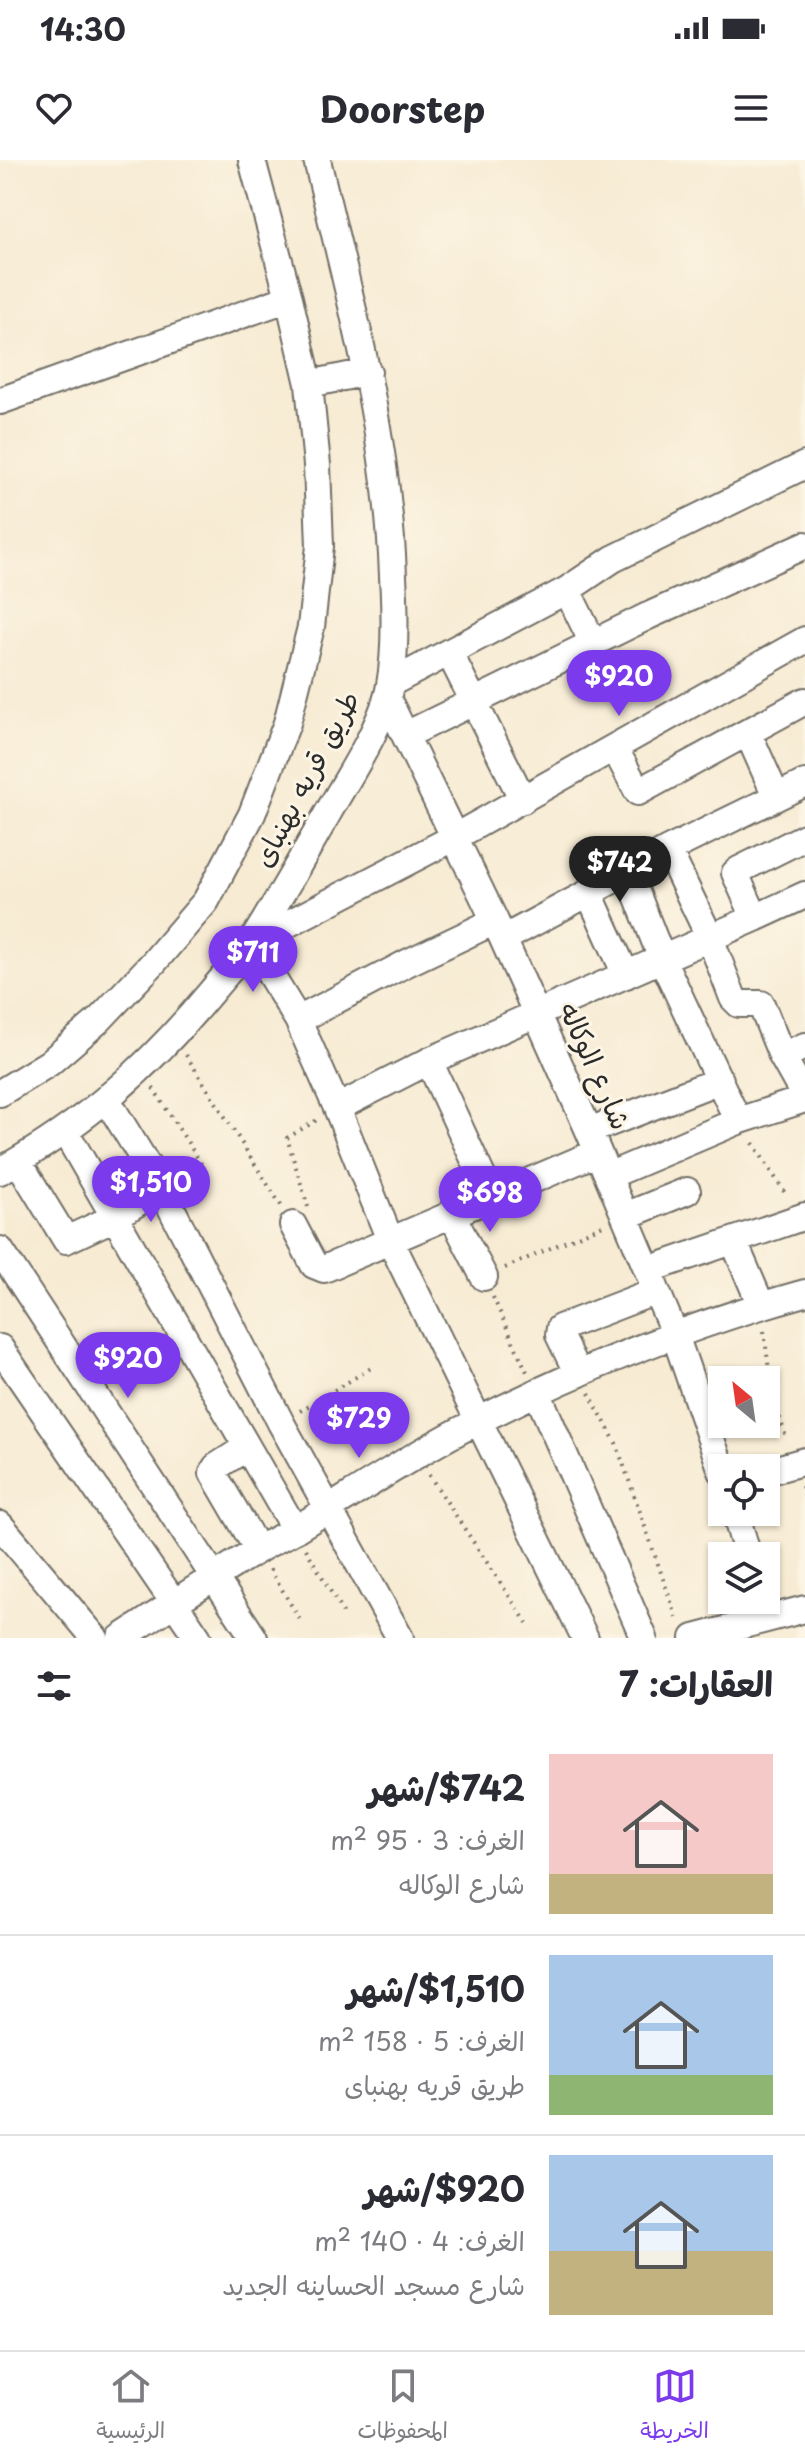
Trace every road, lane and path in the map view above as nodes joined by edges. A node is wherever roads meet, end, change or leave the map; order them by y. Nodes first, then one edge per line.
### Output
1 (252, 160) edge
2 (317, 160) edge
3 (289, 298) junction
4 (368, 372) junction
5 (309, 384) junction
6 (0, 401) edge
7 (805, 465) edge
8 (805, 545) edge
9 (567, 590) junction
10 (805, 640) edge
11 (593, 643) junction
12 (449, 652) junction
13 (389, 690) junction
14 (805, 701) edge
15 (474, 702) junction
16 (748, 733) junction
17 (406, 735) junction
18 (615, 749) junction
19 (805, 783) edge
20 (776, 796) junction
21 (523, 800) junction
22 (455, 837) junction
23 (805, 837) edge
24 (668, 850) junction
25 (628, 872) junction
26 (589, 893) junction
27 (805, 895) edge
28 (755, 918) junction
29 (499, 930) junction
30 (710, 938) junction
31 (251, 943) junction
32 (662, 959) junction
33 (626, 975) junction
34 (537, 1014) junction
35 (298, 1020) junction
36 (174, 1036) junction
37 (793, 1051) edge
38 (429, 1061) junction
39 (141, 1070) junction
40 (720, 1080) junction
41 (0, 1093) edge
42 (805, 1098) edge
43 (107, 1100) junction
44 (337, 1108) junction
45 (738, 1121) junction
46 (65, 1131) junction
47 (598, 1153) junction
48 (9, 1166) edge
49 (161, 1188) junction
50 (687, 1191) dead end
51 (492, 1198) junction
52 (451, 1213) junction
53 (625, 1216) junction
54 (803, 1217) edge
55 (113, 1218) junction
56 (293, 1225) junction
57 (390, 1240) junction
58 (734, 1242) junction
59 (0, 1250) edge
60 (484, 1277) junction
61 (652, 1280) junction
62 (805, 1293) edge
63 (761, 1305) junction
64 (675, 1335) junction
65 (0, 1348) edge
66 (371, 1368) dead end
67 (578, 1374) junction
68 (537, 1392) junction
69 (478, 1421) junction
70 (281, 1423) junction
71 (247, 1447) junction
72 (716, 1454) edge
73 (416, 1455) junction
74 (800, 1462) edge
75 (780, 1468) edge
76 (328, 1508) junction
77 (0, 1525) edge
78 (295, 1530) junction
79 (258, 1550) junction
80 (214, 1577) junction
81 (174, 1604) junction
82 (805, 1609) edge
83 (345, 1616) dead end
84 (767, 1619) edge
85 (300, 1620) dead end
86 (527, 1623) dead end
87 (686, 1630) edge
88 (95, 1638) edge
89 (121, 1638) edge
90 (198, 1638) edge
91 (254, 1638) edge
92 (400, 1638) edge
93 (585, 1638) edge
94 (644, 1638) edge

1 - 3 street
2 - 4 street, طريق قريه بهنباى
3 - 5 street
3 - 6 street
4 - 5 street
4 - 13 street, طريق قريه بهنباى
5 - 41 street
7 - 9 street
8 - 11 street
9 - 11 street
9 - 12 street
10 - 18 street
11 - 15 street
12 - 13 street
12 - 15 street
13 - 17 street, شارع الوكاله
13 - 31 street, طريق قريه بهنباى
14 - 16 street
15 - 17 street
15 - 21 street
16 - 18 street
16 - 20 street
17 - 22 street, شارع الوكاله
18 - 21 street
19 - 20 street
20 - 24 street
21 - 22 street
22 - 29 street, شارع الوكاله
22 - 31 street
23 - 28 street
24 - 25 street
24 - 30 street
25 - 26 street
25 - 32 street
26 - 29 street
26 - 33 street
27 - 28 street
28 - 30 street
29 - 34 street, شارع الوكاله
29 - 35 street
30 - 32 street
30 - 37 street
31 - 35 street
31 - 36 street, طريق قريه بهنباى
32 - 33 street
32 - 40 street
33 - 34 street
34 - 38 street
34 - 47 street, شارع الوكاله
35 - 44 street
36 - 39 street, طريق قريه بهنباى
36 - 56 path
37 - 42 street
38 - 44 street
38 - 51 street
39 - 43 street, طريق قريه بهنباى
39 - 49 path
40 - 45 street
40 - 47 street
42 - 45 street
43 - 46 street, طريق قريه بهنباى
43 - 49 street
44 - 56 path
44 - 57 street
45 - 47 street
45 - 54 path
46 - 48 street, طريق قريه بهنباى
46 - 55 street
47 - 51 street
47 - 53 street, شارع الوكاله
48 - 55 street
49 - 55 street
49 - 70 street
50 - 53 street
51 - 52 street
52 - 57 street
52 - 60 street
53 - 60 path
53 - 61 street, شارع الوكاله
54 - 58 street
55 - 71 street
56 - 57 street
57 - 69 street
58 - 61 street
58 - 63 street
59 - 80 street
60 - 68 path
61 - 64 street, شارع الوكاله
61 - 67 street
62 - 63 street
63 - 64 street
63 - 74 path
64 - 67 street
64 - 72 street, شارع الوكاله
65 - 81 street
66 - 70 path
67 - 68 street
67 - 87 path
68 - 69 street
68 - 94 street
69 - 73 street
69 - 93 street
70 - 76 street
71 - 78 street
71 - 79 street
73 - 76 street
73 - 86 path
74 - 75 street
76 - 78 street
76 - 92 street
77 - 88 street
78 - 79 street
78 - 83 path
79 - 80 street
79 - 85 path
80 - 81 street
80 - 91 street
81 - 89 street
81 - 90 street
82 - 84 street
84 - 87 street

